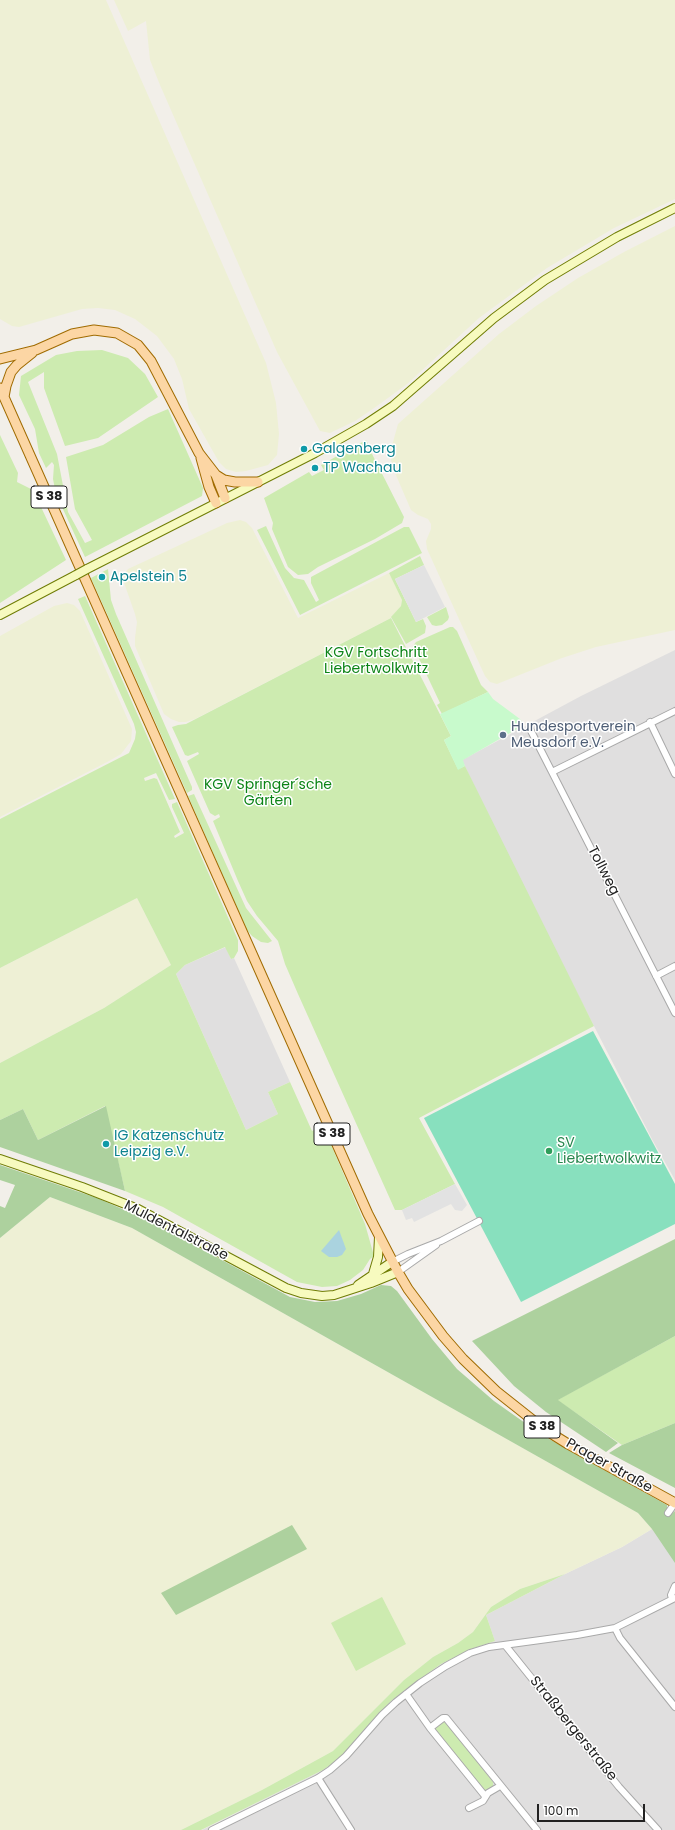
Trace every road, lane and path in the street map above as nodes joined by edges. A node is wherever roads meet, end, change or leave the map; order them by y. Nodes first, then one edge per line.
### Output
1 (675, 208) edge
2 (36, 350) junction
3 (0, 359) edge
4 (0, 388) edge
5 (4, 397) junction
6 (199, 453) junction
7 (216, 475) junction
8 (258, 482) junction
9 (226, 498) junction
10 (216, 503) junction
11 (0, 615) edge
12 (675, 711) edge
13 (650, 722) junction
14 (530, 730) dead end
15 (552, 772) junction
16 (675, 774) edge
17 (675, 966) edge
18 (656, 976) junction
19 (675, 1013) edge
20 (0, 1158) edge
21 (479, 1221) dead end
22 (379, 1237) junction
23 (441, 1241) junction
24 (392, 1262) junction
25 (398, 1272) junction
26 (373, 1274) junction
27 (351, 1290) junction
28 (675, 1503) edge
29 (668, 1513) dead end
30 (675, 1586) edge
31 (674, 1599) edge
32 (615, 1628) junction
33 (505, 1645) junction
34 (406, 1694) junction
35 (675, 1707) edge
36 (430, 1728) junction
37 (318, 1778) junction
38 (500, 1786) junction
39 (485, 1796) junction
40 (469, 1808) dead end
41 (212, 1830) edge
42 (351, 1830) edge
43 (537, 1830) edge
44 (658, 1830) edge

1 - 8 main road
2 - 3 main road
2 - 5 main road
2 - 6 main road
4 - 5 main road, S 38
5 - 22 main road, S 38
6 - 7 main road
6 - 10 main road
7 - 8 main road
7 - 9 main road
8 - 9 main road
9 - 10 main road
10 - 11 main road, bridge
12 - 13 street
13 - 15 street
13 - 16 street
14 - 15 street, Tollweg
15 - 18 street, Tollweg
17 - 18 street
18 - 19 street, Tollweg
20 - 27 main road, Muldentalstraße
21 - 23 street, Muldentalstraße
22 - 24 main road, S 38
22 - 26 main road
23 - 24 street, Muldentalstraße
23 - 25 street, Muldentalstraße
24 - 25 main road, S 38
24 - 26 main road, Muldentalstraße
25 - 27 main road, Muldentalstraße
25 - 28 main road, Prager Straße / S 38
26 - 27 main road, Muldentalstraße
28 - 29 street
30 - 31 street
31 - 32 street
32 - 33 street
32 - 35 street
33 - 34 street
33 - 44 street, Straßbergerstraße
34 - 36 street
34 - 37 street
36 - 38 street
36 - 39 street
37 - 41 street
37 - 42 street
38 - 39 street
38 - 43 street
39 - 40 street

